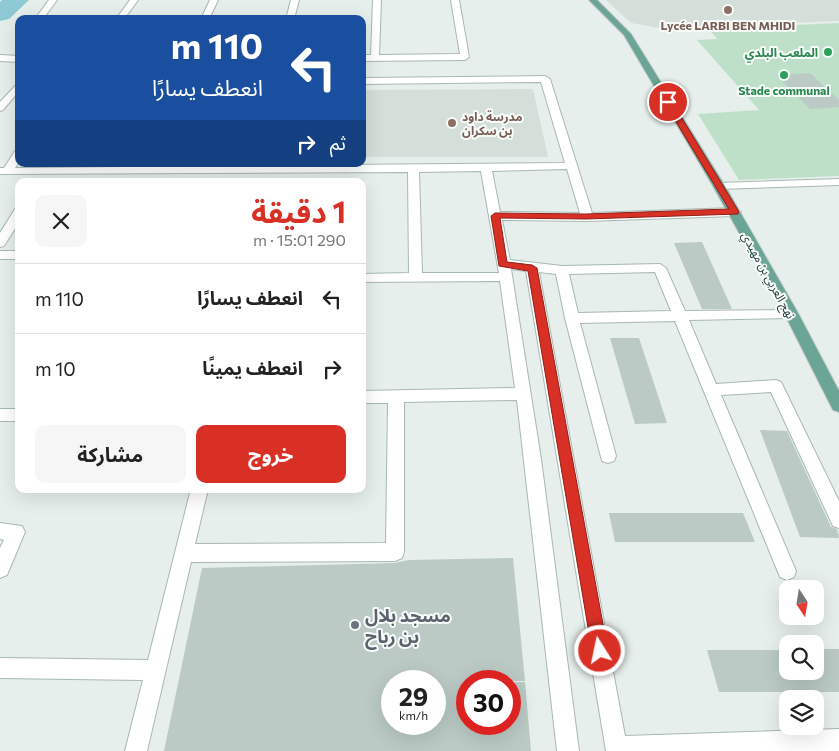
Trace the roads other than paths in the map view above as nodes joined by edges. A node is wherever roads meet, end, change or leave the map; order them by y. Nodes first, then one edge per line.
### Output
1 (53, 0) edge
2 (134, 0) edge
3 (214, 0) edge
4 (295, 0) edge
5 (377, 0) edge
6 (456, 0) edge
7 (593, 0) edge
8 (42, 15) edge
9 (123, 15) edge
10 (207, 15) edge
11 (291, 15) edge
12 (375, 57) junction
13 (386, 57) junction
14 (366, 58) edge
15 (388, 80) junction
16 (366, 81) edge
17 (15, 90) edge
18 (0, 108) edge
19 (15, 158) edge
20 (572, 166) junction
21 (117, 167) edge
22 (215, 167) edge
23 (320, 167) edge
24 (486, 168) junction
25 (413, 170) junction
26 (3, 171) edge
27 (40, 176) edge
28 (274, 176) edge
29 (334, 176) edge
30 (839, 182) edge
31 (719, 186) junction
32 (735, 212) junction
33 (495, 216) junction
34 (586, 217) junction
35 (15, 219) edge
36 (0, 243) edge
37 (15, 254) edge
38 (0, 255) edge
39 (532, 268) junction
40 (504, 270) junction
41 (562, 270) junction
42 (366, 278) edge
43 (416, 278) junction
44 (790, 313) junction
45 (682, 316) junction
46 (572, 318) junction
47 (712, 390) junction
48 (523, 394) junction
49 (366, 397) edge
50 (396, 397) junction
51 (839, 406) edge
52 (0, 415) edge
53 (15, 415) edge
54 (608, 456) dead end
55 (198, 493) edge
56 (839, 520) edge
57 (0, 532) edge
58 (185, 553) junction
59 (0, 569) edge
60 (787, 571) dead end
61 (0, 668) edge
62 (156, 670) junction
63 (839, 740) edge
64 (617, 749) edge
65 (136, 751) edge
66 (568, 751) edge

1 - 8 street
2 - 9 street
3 - 10 street
4 - 11 street
5 - 12 street
6 - 13 street
7 - 31 main road, نهج العربي بن مهيدي
12 - 13 street
12 - 14 street
13 - 15 street
15 - 16 street
15 - 20 street
17 - 18 street
19 - 26 street
20 - 24 street
20 - 34 street
21 - 22 street
21 - 27 street
22 - 28 street
23 - 28 street
23 - 29 street
24 - 25 street
24 - 33 street
25 - 29 street
25 - 43 street
26 - 27 street
30 - 31 street
31 - 32 main road, نهج العربي بن مهيدي
32 - 34 street
32 - 44 main road, نهج العربي بن مهيدي
33 - 34 street
33 - 40 street
35 - 36 street
37 - 38 street
39 - 40 street
39 - 41 street
39 - 64 street
40 - 43 street
40 - 48 street
41 - 45 street
41 - 46 street
42 - 43 street
44 - 45 street
44 - 51 main road, نهج العربي بن مهيدي
45 - 46 street
45 - 47 street
46 - 54 street
47 - 56 street
47 - 60 street
48 - 50 street
48 - 66 street
49 - 50 street
50 - 58 street
52 - 53 street
55 - 58 street
57 - 59 street
58 - 62 street
61 - 62 street
62 - 65 street
63 - 64 street

